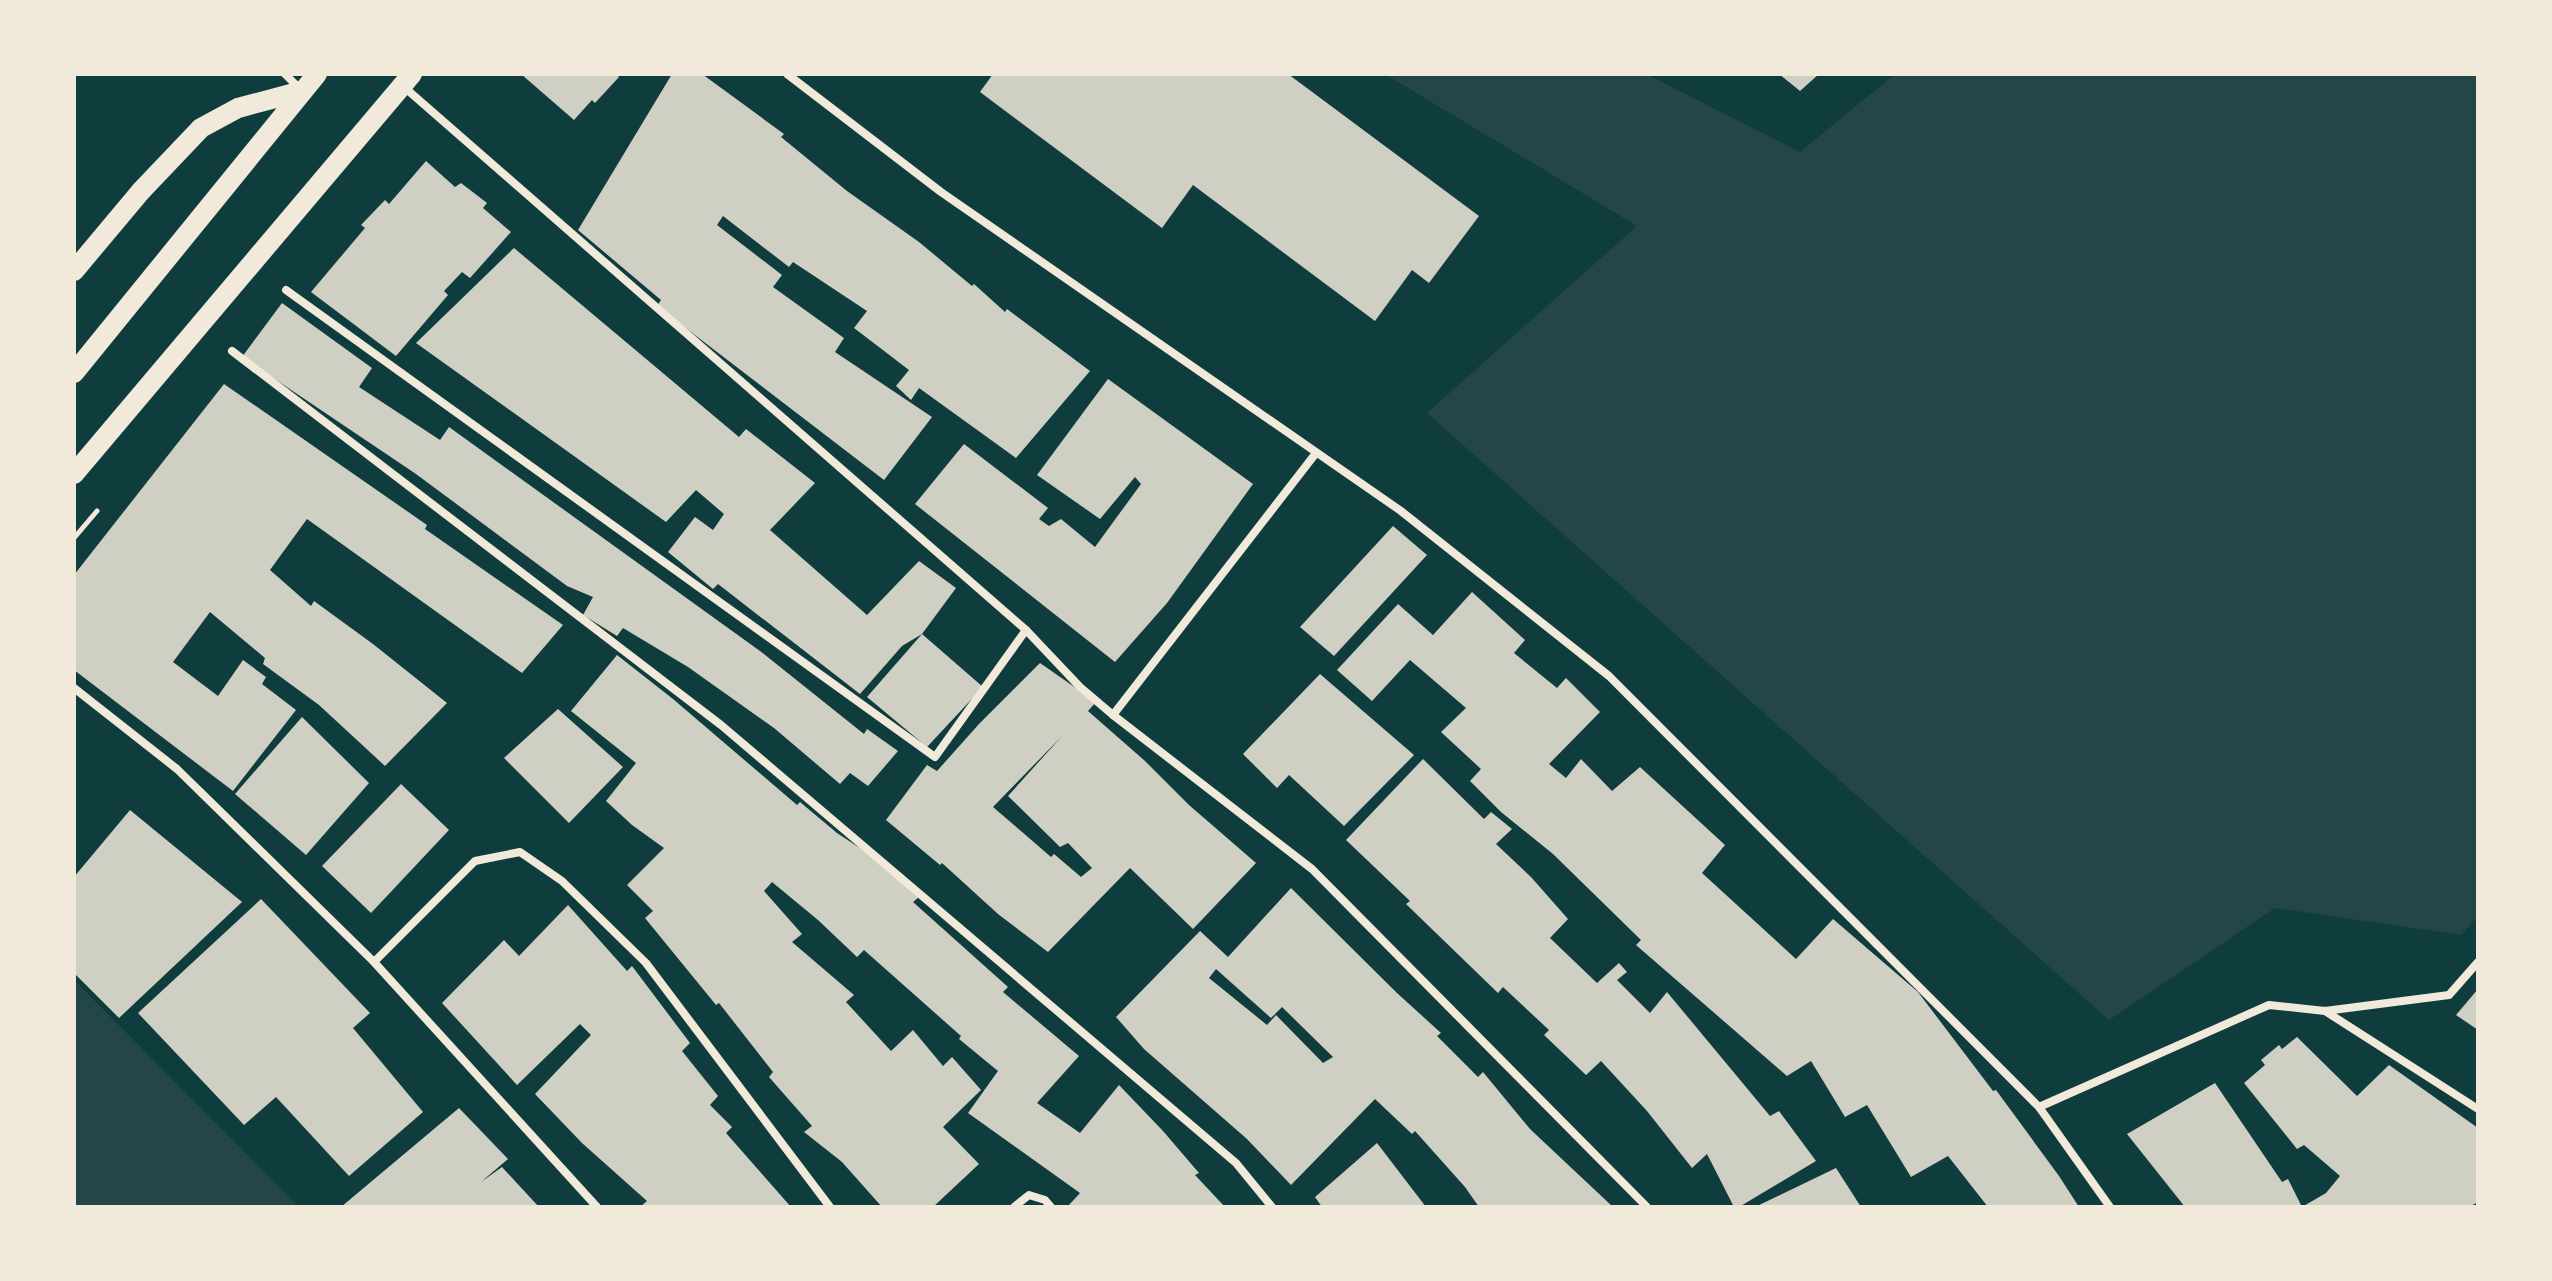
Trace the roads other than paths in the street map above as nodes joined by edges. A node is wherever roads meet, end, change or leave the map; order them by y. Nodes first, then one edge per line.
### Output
1 (285, 74) edge
2 (317, 74) edge
3 (787, 74) edge
4 (408, 80) edge
5 (302, 91) junction
6 (74, 271) edge
7 (286, 290) dead end
8 (232, 351) dead end
9 (74, 373) edge
10 (1316, 453) junction
11 (74, 474) edge
12 (1026, 630) junction
13 (74, 688) edge
14 (1113, 715) junction
15 (374, 962) junction
16 (2478, 962) edge
17 (2325, 1011) junction
18 (2039, 1107) junction
19 (2478, 1109) edge
20 (597, 1207) edge
21 (830, 1207) edge
22 (1014, 1207) edge
23 (1051, 1207) edge
24 (1272, 1207) edge
25 (1647, 1207) edge
26 (2110, 1207) edge

1 - 5 street
2 - 5 main road
3 - 10 street
4 - 11 main road
4 - 12 street
5 - 6 main road
5 - 9 main road
7 - 12 street
8 - 24 street
10 - 14 street
10 - 18 street
12 - 14 street
13 - 15 street
14 - 25 street
15 - 20 street
15 - 21 street
16 - 17 street
17 - 18 street
17 - 19 street
18 - 26 street
22 - 23 street

